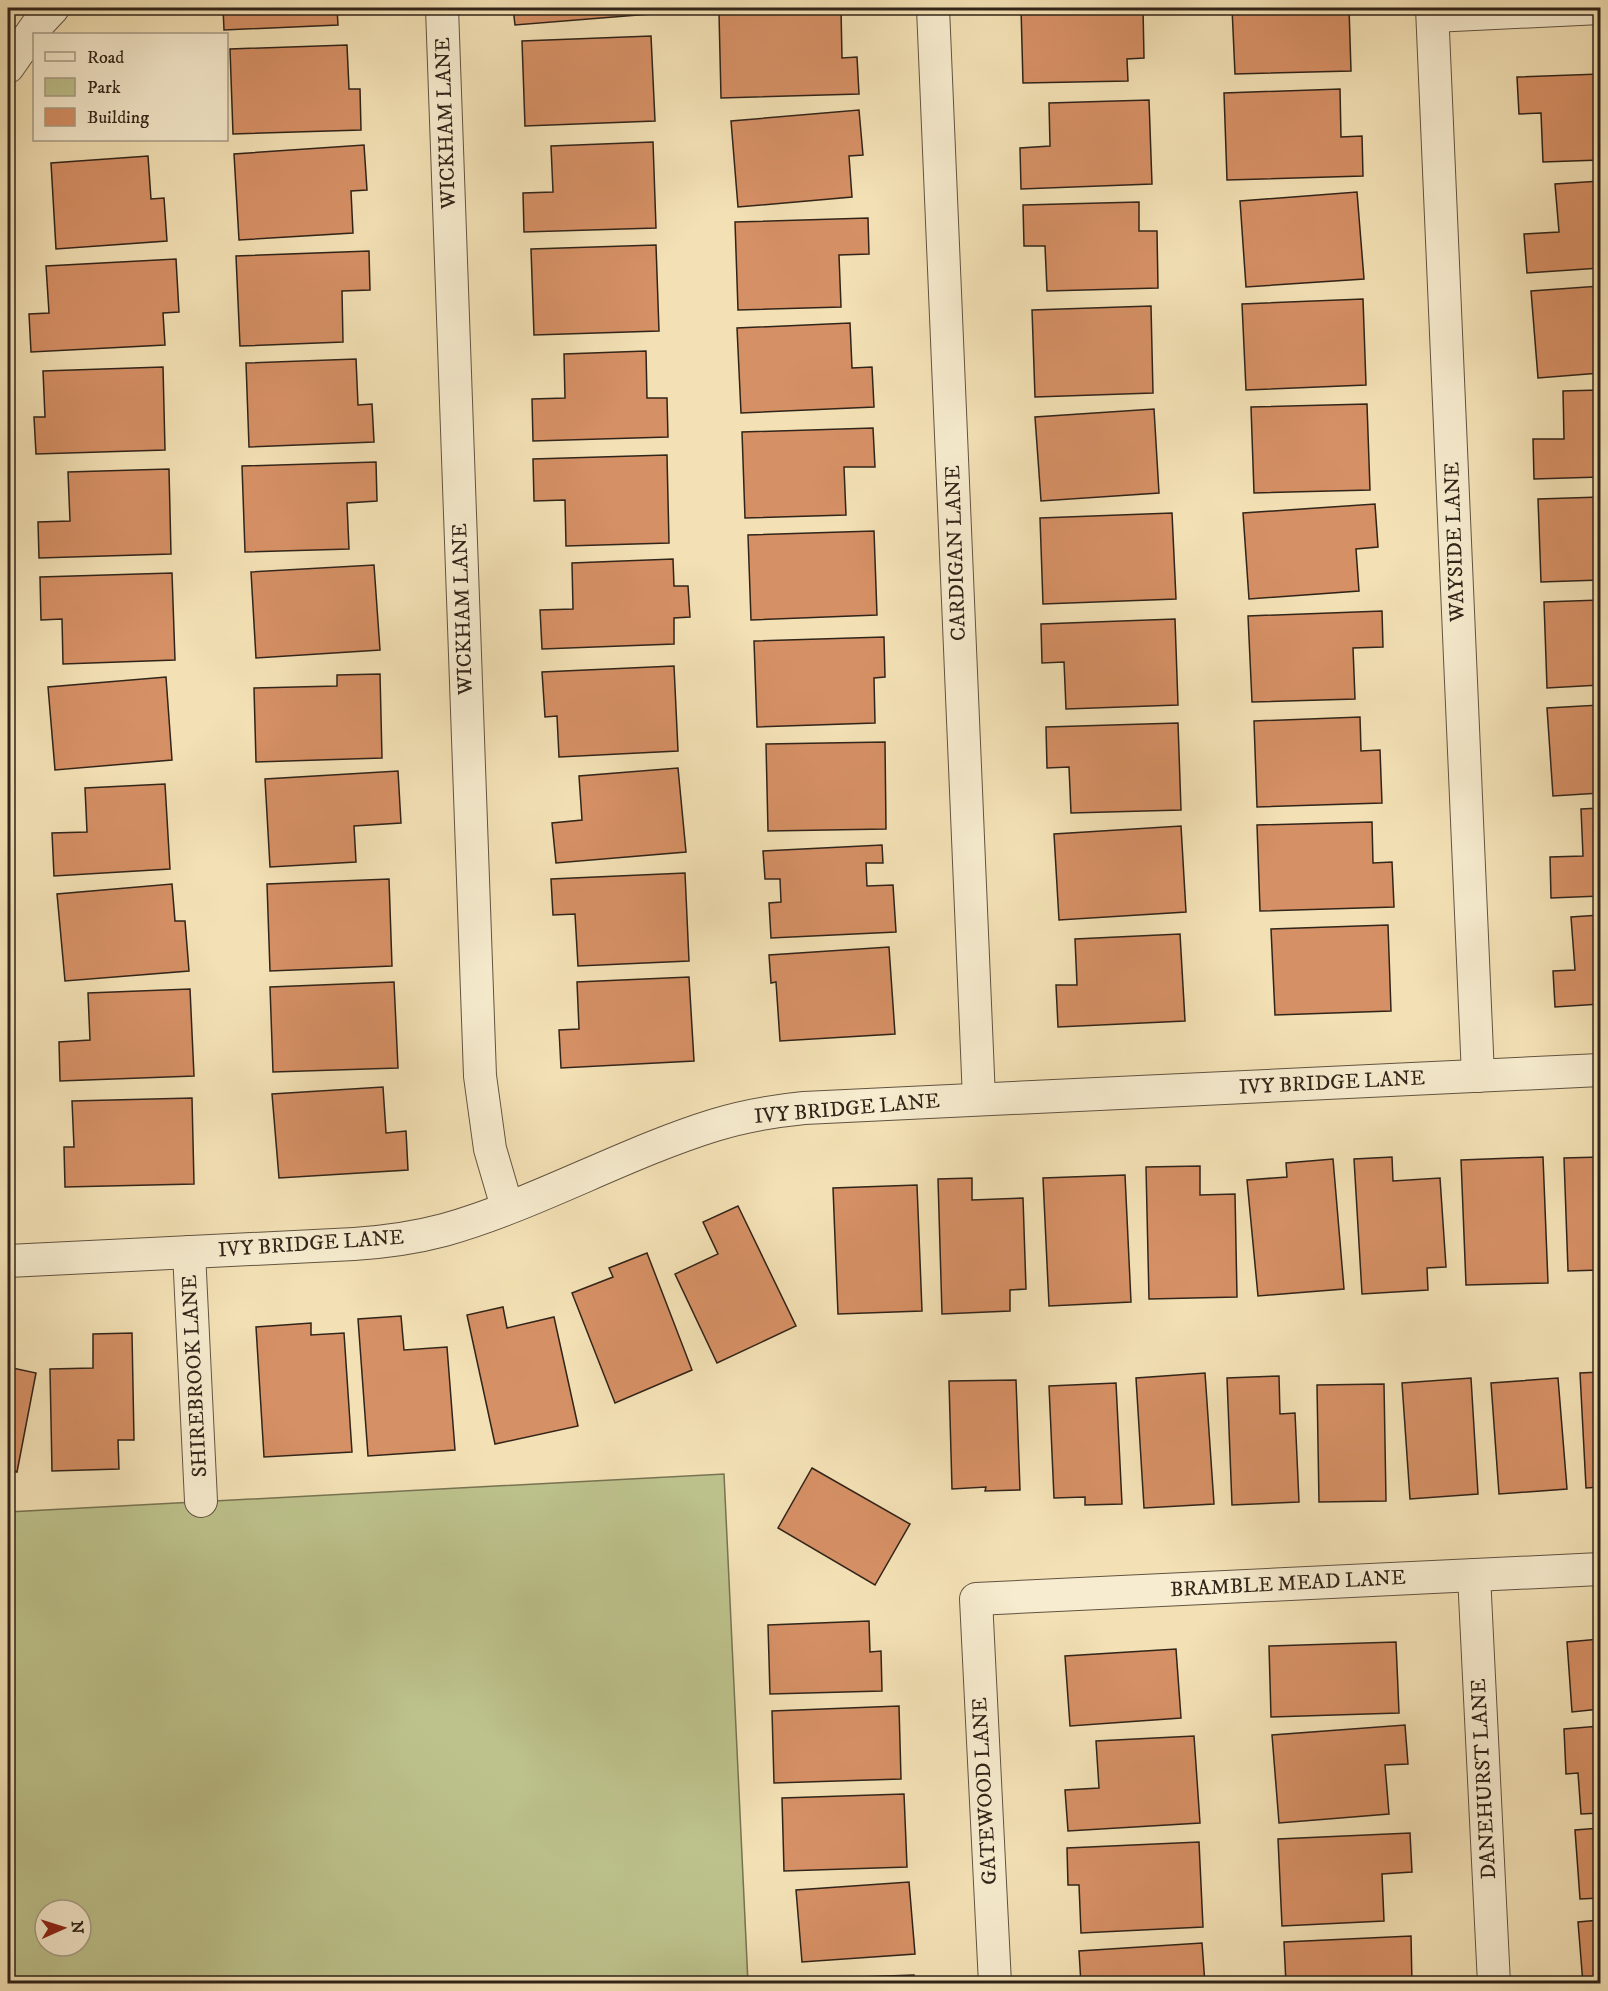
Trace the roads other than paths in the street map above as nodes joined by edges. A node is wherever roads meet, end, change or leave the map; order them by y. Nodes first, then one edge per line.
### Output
1 (52, 8) edge
2 (442, 8) edge
3 (933, 8) edge
4 (1600, 9) edge
5 (1432, 12) edge
6 (8, 67) edge
7 (1600, 1070) edge
8 (1478, 1076) junction
9 (980, 1099) junction
10 (507, 1207) junction
11 (189, 1252) junction
12 (8, 1261) edge
13 (201, 1501) dead end
14 (1600, 1569) edge
15 (1474, 1575) junction
16 (976, 1599) joint
17 (995, 1983) edge
18 (1494, 1983) edge

1 - 6 street
2 - 10 street, WICKHAM LANE
3 - 9 street, CARDIGAN LANE
4 - 5 street
5 - 8 street, WAYSIDE LANE
7 - 8 street, IVY BRIDGE LANE
8 - 9 street, IVY BRIDGE LANE
9 - 10 street, IVY BRIDGE LANE
10 - 11 street, IVY BRIDGE LANE
11 - 12 street, IVY BRIDGE LANE
11 - 13 street, SHIREBROOK LANE
14 - 15 street, BRAMBLE MEAD LANE
15 - 16 street, BRAMBLE MEAD LANE
15 - 18 street, DANEHURST LANE
16 - 17 street, GATEWOOD LANE

